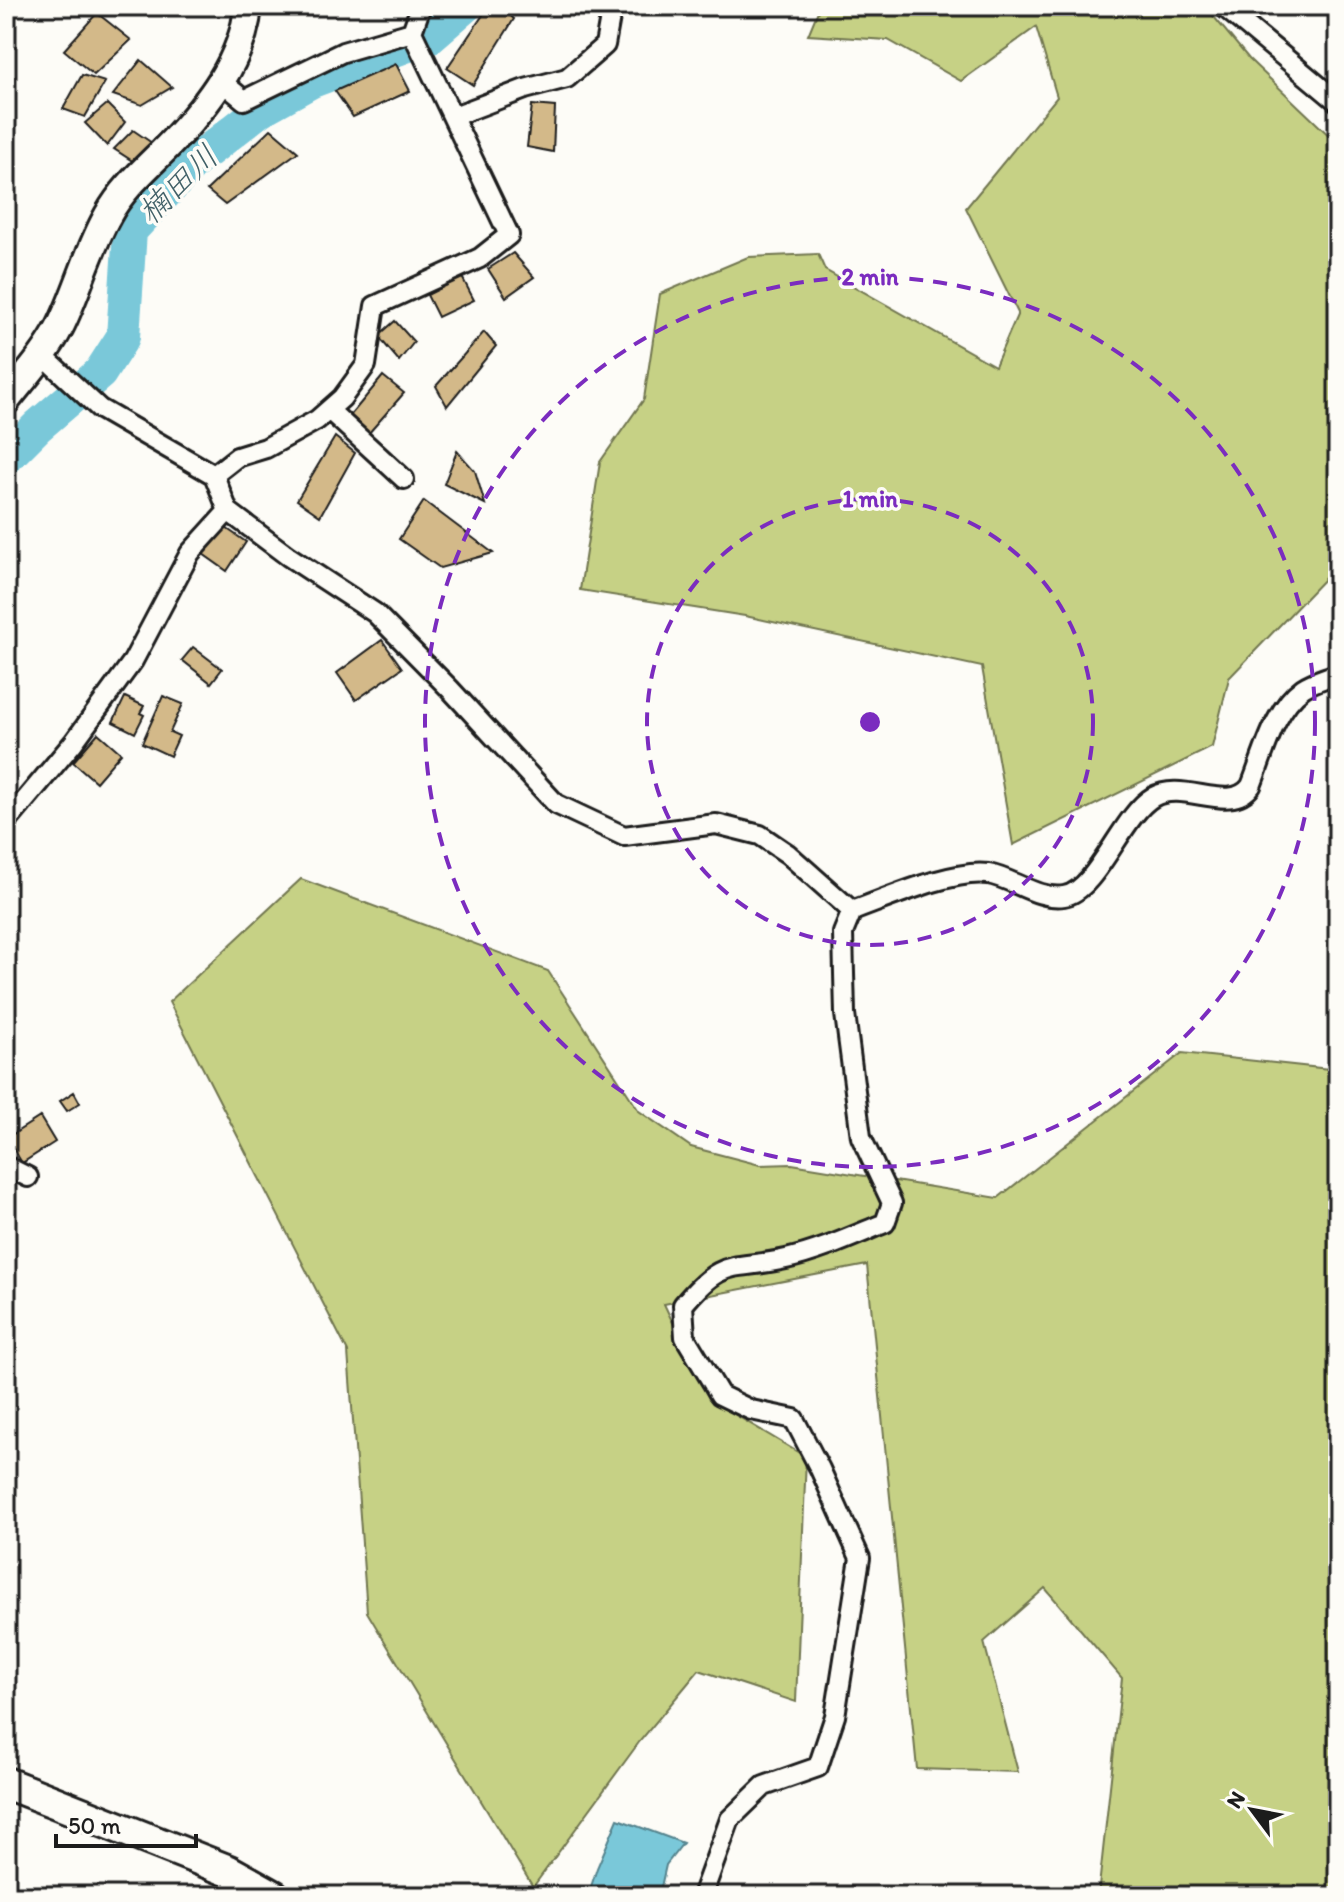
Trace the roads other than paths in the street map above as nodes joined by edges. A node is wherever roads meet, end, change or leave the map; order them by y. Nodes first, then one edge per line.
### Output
1 (248, 6) edge
2 (421, 6) edge
3 (612, 6) edge
4 (1223, 6) edge
5 (416, 41) junction
6 (221, 81) junction
7 (1338, 102) edge
8 (454, 116) junction
9 (43, 356) junction
10 (6, 401) edge
11 (329, 410) junction
12 (214, 475) junction
13 (404, 479) dead end
14 (228, 511) junction
15 (1338, 673) edge
16 (6, 823) edge
17 (852, 911) junction
18 (6, 1166) edge
19 (28, 1177) dead end
20 (6, 1783) edge
21 (274, 1896) edge
22 (702, 1896) edge

1 - 6 street
2 - 5 street
3 - 8 street
4 - 7 street
5 - 6 street
5 - 8 street
6 - 9 street
8 - 11 street
9 - 10 street
9 - 12 street
11 - 12 street
11 - 13 street
12 - 14 street
14 - 16 street
14 - 17 street
15 - 17 street
17 - 22 street
18 - 19 street
20 - 21 main road

